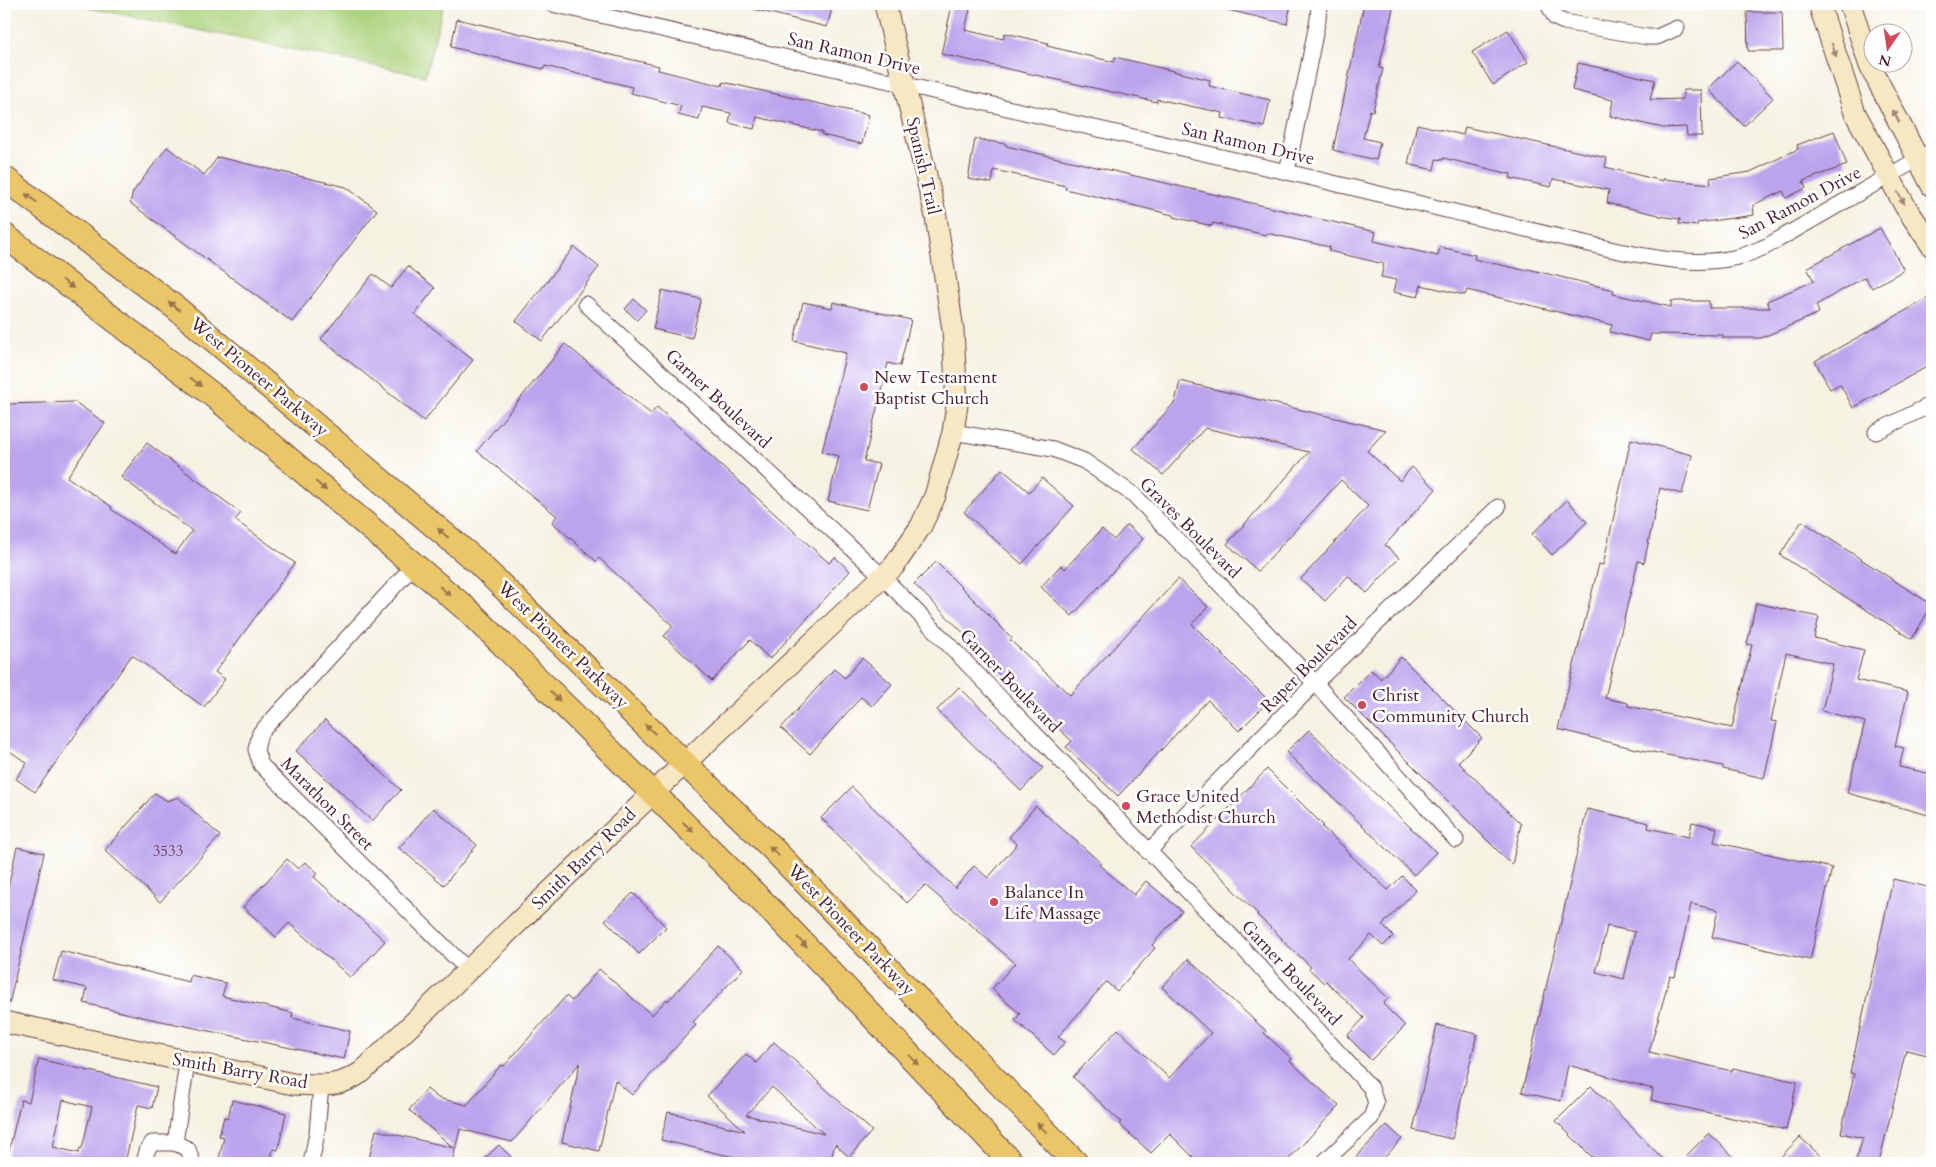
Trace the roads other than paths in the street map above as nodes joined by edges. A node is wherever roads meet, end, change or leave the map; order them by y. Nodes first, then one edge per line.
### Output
1 (885, 4) edge
2 (1319, 4) edge
3 (1548, 4) edge
4 (1819, 4) edge
5 (1850, 4) edge
6 (561, 5) edge
7 (1677, 28) dead end
8 (904, 84) junction
9 (1925, 156) edge
10 (1287, 172) junction
11 (1889, 176) junction
12 (4, 178) edge
13 (1932, 186) edge
14 (4, 235) edge
15 (1932, 246) edge
16 (586, 304) dead end
17 (953, 330) joint
18 (1932, 404) edge
19 (953, 432) junction
20 (1876, 432) dead end
21 (1498, 507) dead end
22 (414, 565) junction
23 (883, 577) junction
24 (1315, 683) junction
25 (684, 763) junction
26 (653, 793) junction
27 (1456, 840) dead end
28 (1148, 852) junction
29 (468, 970) junction
30 (4, 1022) edge
31 (187, 1062) junction
32 (322, 1085) junction
33 (175, 1143) junction
34 (144, 1163) edge
35 (193, 1163) edge
36 (311, 1163) edge
37 (1012, 1163) edge
38 (1076, 1163) edge
39 (1324, 1163) edge

1 - 8 street, Spanish Trail
2 - 10 street
3 - 7 street
4 -> 11 street
9 -> 5 street
6 - 8 street, San Ramon Drive
8 - 10 street, San Ramon Drive
8 - 17 street, Spanish Trail
9 - 11 street, San Ramon Drive
9 - 13 street
10 - 11 street, San Ramon Drive
11 -> 15 street
25 -> 12 main road, West Pioneer Parkway
14 -> 22 main road
16 - 23 street, Garner Boulevard
17 - 19 street, Smith Barry Road
18 - 20 street
19 - 23 street, Smith Barry Road
19 - 24 street, Graves Boulevard
21 - 24 street, Raper Boulevard
22 -> 26 main road
22 - 29 street, Marathon Street
23 - 25 street, Smith Barry Road
23 - 28 street, Garner Boulevard
24 - 27 street, Graves Boulevard
24 - 28 street, Raper Boulevard
25 - 26 street, Smith Barry Road
38 -> 25 main road, West Pioneer Parkway
26 - 29 street, Smith Barry Road
26 -> 37 main road
28 - 39 street, Garner Boulevard
29 - 32 street, Smith Barry Road
30 - 31 street, Smith Barry Road
31 - 32 street, Smith Barry Road
31 - 33 street
32 - 36 street
33 - 34 street
33 - 35 street

